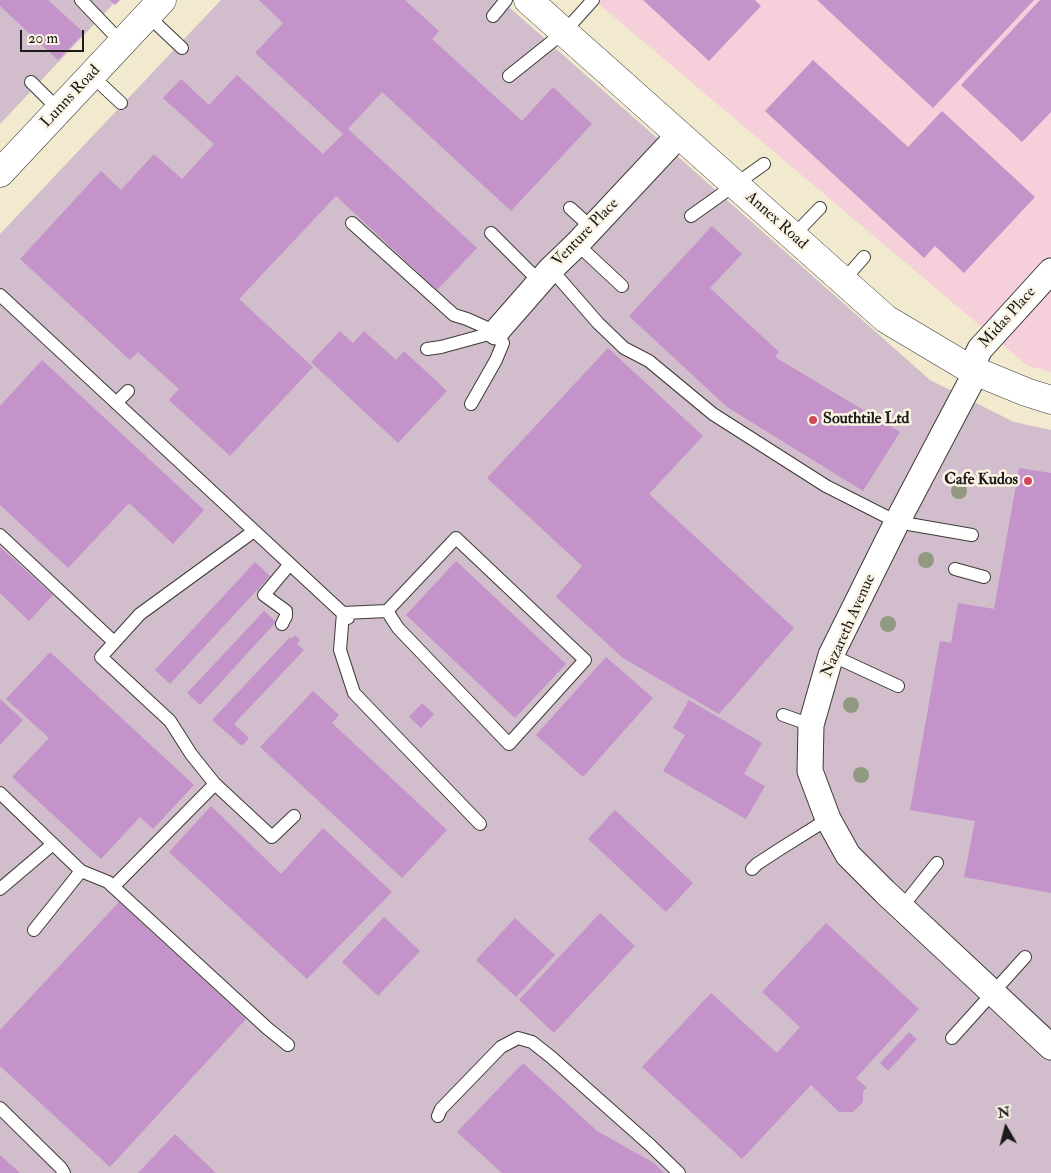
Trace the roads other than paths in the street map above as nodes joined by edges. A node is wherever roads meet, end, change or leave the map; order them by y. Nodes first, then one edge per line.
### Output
1 (81, 0) edge
2 (506, 0) edge
3 (528, 0) edge
4 (594, 0) edge
5 (154, 8) edge
6 (493, 16) dead end
7 (564, 32) junction
8 (122, 43) junction
9 (182, 48) dead end
10 (91, 75) junction
11 (509, 76) dead end
12 (31, 82) dead end
13 (121, 103) dead end
14 (59, 110) junction
15 (679, 135) junction
16 (764, 164) dead end
17 (0, 173) edge
18 (735, 185) junction
19 (570, 208) dead end
20 (820, 208) dead end
21 (691, 216) dead end
22 (352, 223) dead end
23 (492, 233) dead end
24 (585, 236) junction
25 (793, 236) junction
26 (864, 258) dead end
27 (1051, 270) edge
28 (546, 275) junction
29 (843, 281) junction
30 (622, 286) dead end
31 (0, 295) edge
32 (496, 332) junction
33 (427, 348) dead end
34 (973, 370) junction
35 (128, 390) dead end
36 (1051, 400) edge
37 (116, 403) junction
38 (471, 404) dead end
39 (898, 522) junction
40 (254, 531) junction
41 (0, 535) edge
42 (972, 535) dead end
43 (290, 564) junction
44 (955, 569) dead end
45 (984, 577) dead end
46 (387, 611) junction
47 (347, 617) junction
48 (282, 624) dead end
49 (114, 642) junction
50 (832, 656) junction
51 (898, 686) dead end
52 (784, 715) dead end
53 (811, 725) junction
54 (215, 784) junction
55 (0, 793) edge
56 (294, 816) dead end
57 (828, 819) junction
58 (480, 824) dead end
59 (53, 844) junction
60 (937, 863) dead end
61 (752, 869) dead end
62 (81, 871) junction
63 (113, 887) junction
64 (0, 889) edge
65 (902, 907) junction
66 (34, 930) dead end
67 (1025, 957) dead end
68 (993, 993) junction
69 (952, 1038) dead end
70 (288, 1045) dead end
71 (1051, 1047) edge
72 (0, 1108) edge
73 (438, 1116) dead end
74 (64, 1173) edge
75 (679, 1173) edge

1 - 8 lane
2 - 6 lane
3 - 7 street, Annex Road
4 - 7 lane
5 - 8 street, Lunns Road
5 - 9 lane
7 - 11 lane
7 - 15 street, Annex Road
8 - 10 street, Lunns Road
10 - 13 lane
10 - 14 street, Lunns Road
12 - 14 lane
14 - 17 street, Lunns Road
15 - 18 street, Annex Road
15 - 24 street, Venture Place
16 - 18 lane
18 - 21 lane
18 - 25 street, Annex Road
19 - 24 lane
20 - 25 lane
22 - 32 lane
23 - 28 lane
24 - 28 street, Venture Place
24 - 30 lane
25 - 29 street, Annex Road
26 - 29 lane
27 - 34 street, Midas Place
28 - 32 street, Venture Place
28 - 39 lane
29 - 34 street, Annex Road
31 - 37 lane
32 - 33 lane
32 - 38 lane
34 - 36 street, Annex Road
34 - 39 street, Nazareth Avenue
35 - 37 lane
37 - 40 lane
39 - 42 lane
39 - 50 street, Nazareth Avenue
40 - 43 lane
40 - 49 lane
41 - 49 lane
43 - 47 lane
43 - 48 lane
44 - 45 lane
46 - 46 lane
46 - 47 lane
47 - 58 lane
49 - 54 lane
50 - 51 lane
50 - 53 street, Nazareth Avenue
52 - 53 lane
53 - 57 street, Nazareth Avenue
54 - 56 lane
54 - 63 lane
55 - 59 lane
57 - 61 lane
57 - 65 street, Nazareth Avenue
59 - 62 lane
59 - 64 lane
60 - 65 lane
62 - 63 lane
62 - 66 lane
63 - 70 lane
65 - 68 street, Nazareth Avenue
67 - 68 lane
68 - 69 lane
68 - 71 street, Nazareth Avenue
72 - 74 lane
73 - 75 lane

